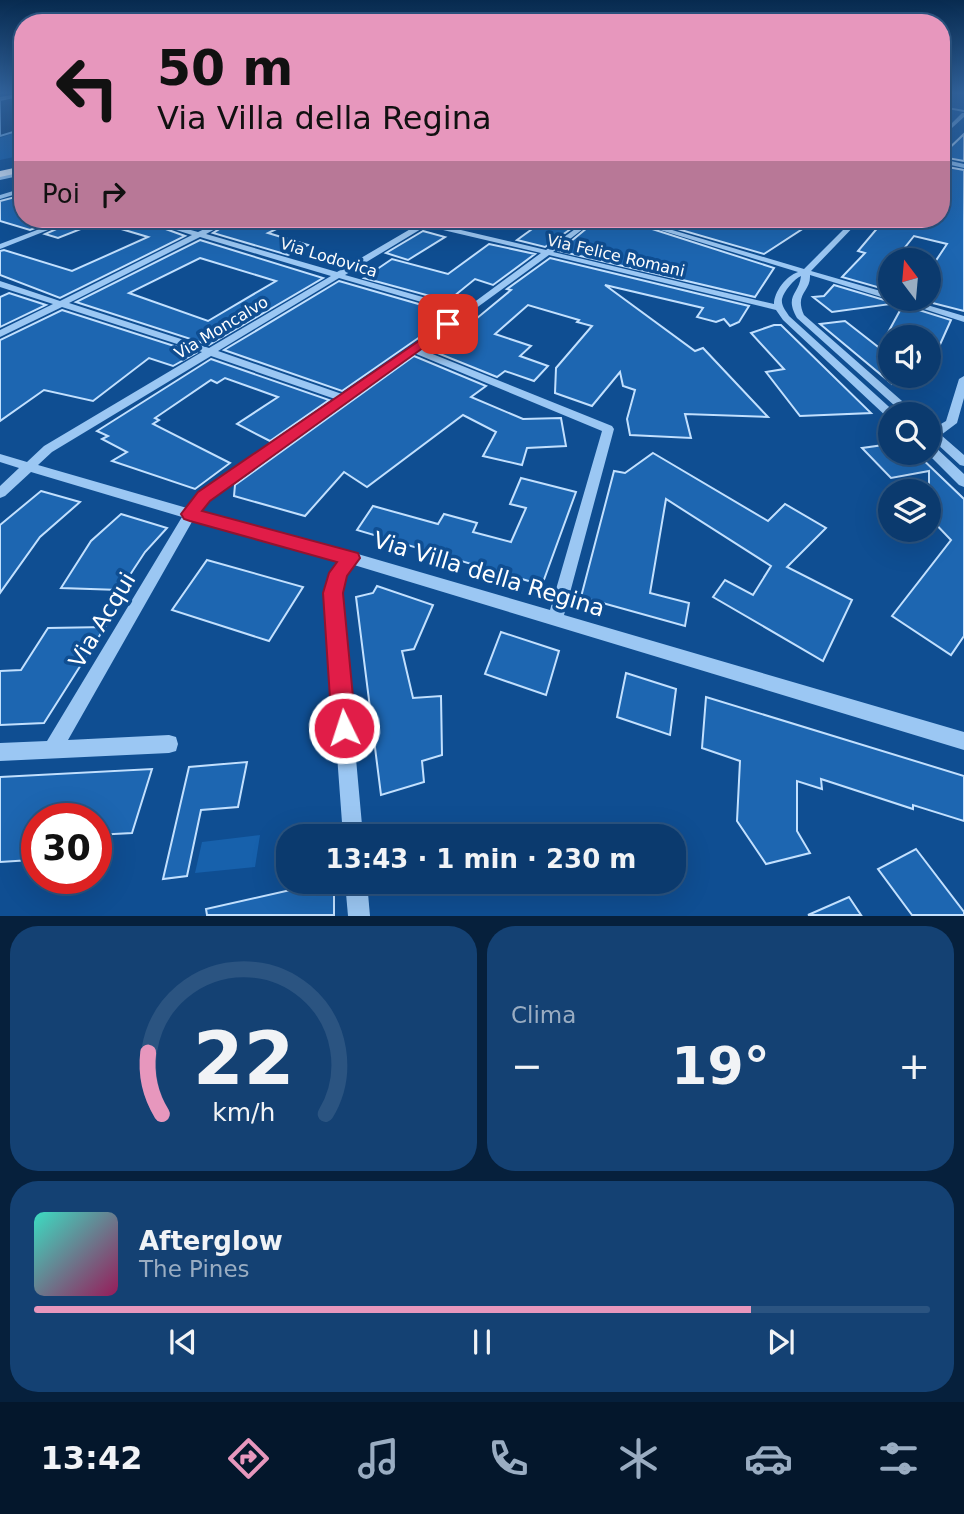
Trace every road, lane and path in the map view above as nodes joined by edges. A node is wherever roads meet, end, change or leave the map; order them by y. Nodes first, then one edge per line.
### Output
1 (49, 228) edge
2 (183, 228) edge
3 (212, 228) edge
4 (417, 228) edge
5 (454, 228) edge
6 (580, 228) edge
7 (658, 228) edge
8 (849, 228) edge
9 (202, 233) junction
10 (0, 247) edge
11 (545, 253) junction
12 (805, 272) junction
13 (337, 274) junction
14 (0, 284) edge
15 (878, 293) edge
16 (61, 304) junction
17 (779, 308) junction
18 (466, 312) junction
19 (941, 312) edge
20 (964, 319) edge
21 (0, 334) edge
22 (412, 349) junction
23 (211, 352) junction
24 (964, 379) edge
25 (341, 398) junction
26 (878, 402) edge
27 (897, 402) edge
28 (941, 429) edge
29 (941, 443) edge
30 (0, 458) edge
31 (941, 460) edge
32 (964, 461) edge
33 (27, 466) junction
34 (964, 482) edge
35 (0, 493) edge
36 (190, 514) junction
37 (351, 558) junction
38 (555, 620) junction
39 (964, 741) edge
40 (169, 744) dead end
41 (52, 749) junction
42 (0, 752) edge
43 (352, 824) edge
44 (357, 894) edge
45 (359, 915) edge

1 - 10 street
2 - 9 street, Via Lodovica
3 - 9 street
4 - 13 street, Via Moncalvo
5 - 11 street, Via Felice Romani
6 - 11 street, Via Acqui
7 - 12 street
8 - 12 street
9 - 13 street, Via Lodovica
9 - 16 street
11 - 17 street, Via Felice Romani
11 - 18 street, Via Acqui
12 - 15 street
12 - 17 street
12 - 27 street
13 - 18 street, Via Lodovica
13 - 23 street, Via Moncalvo
14 - 16 street
16 - 21 street
16 - 23 street
17 - 26 street
18 - 22 street, Via Acqui
19 - 20 street
22 - 25 street, Via Acqui
22 - 38 street
23 - 25 street
23 - 33 street, Via Moncalvo
24 - 28 street
25 - 36 street, Via Acqui
29 - 32 street
30 - 33 street, Via Villa della Regina
31 - 34 street
33 - 35 street, Via Moncalvo
33 - 36 street, Via Villa della Regina
36 - 37 street, Via Villa della Regina
36 - 41 street, Via Acqui
37 - 38 street, Via Villa della Regina
37 - 43 street
38 - 39 street, Via Villa della Regina
40 - 41 street
41 - 42 street
44 - 45 street

